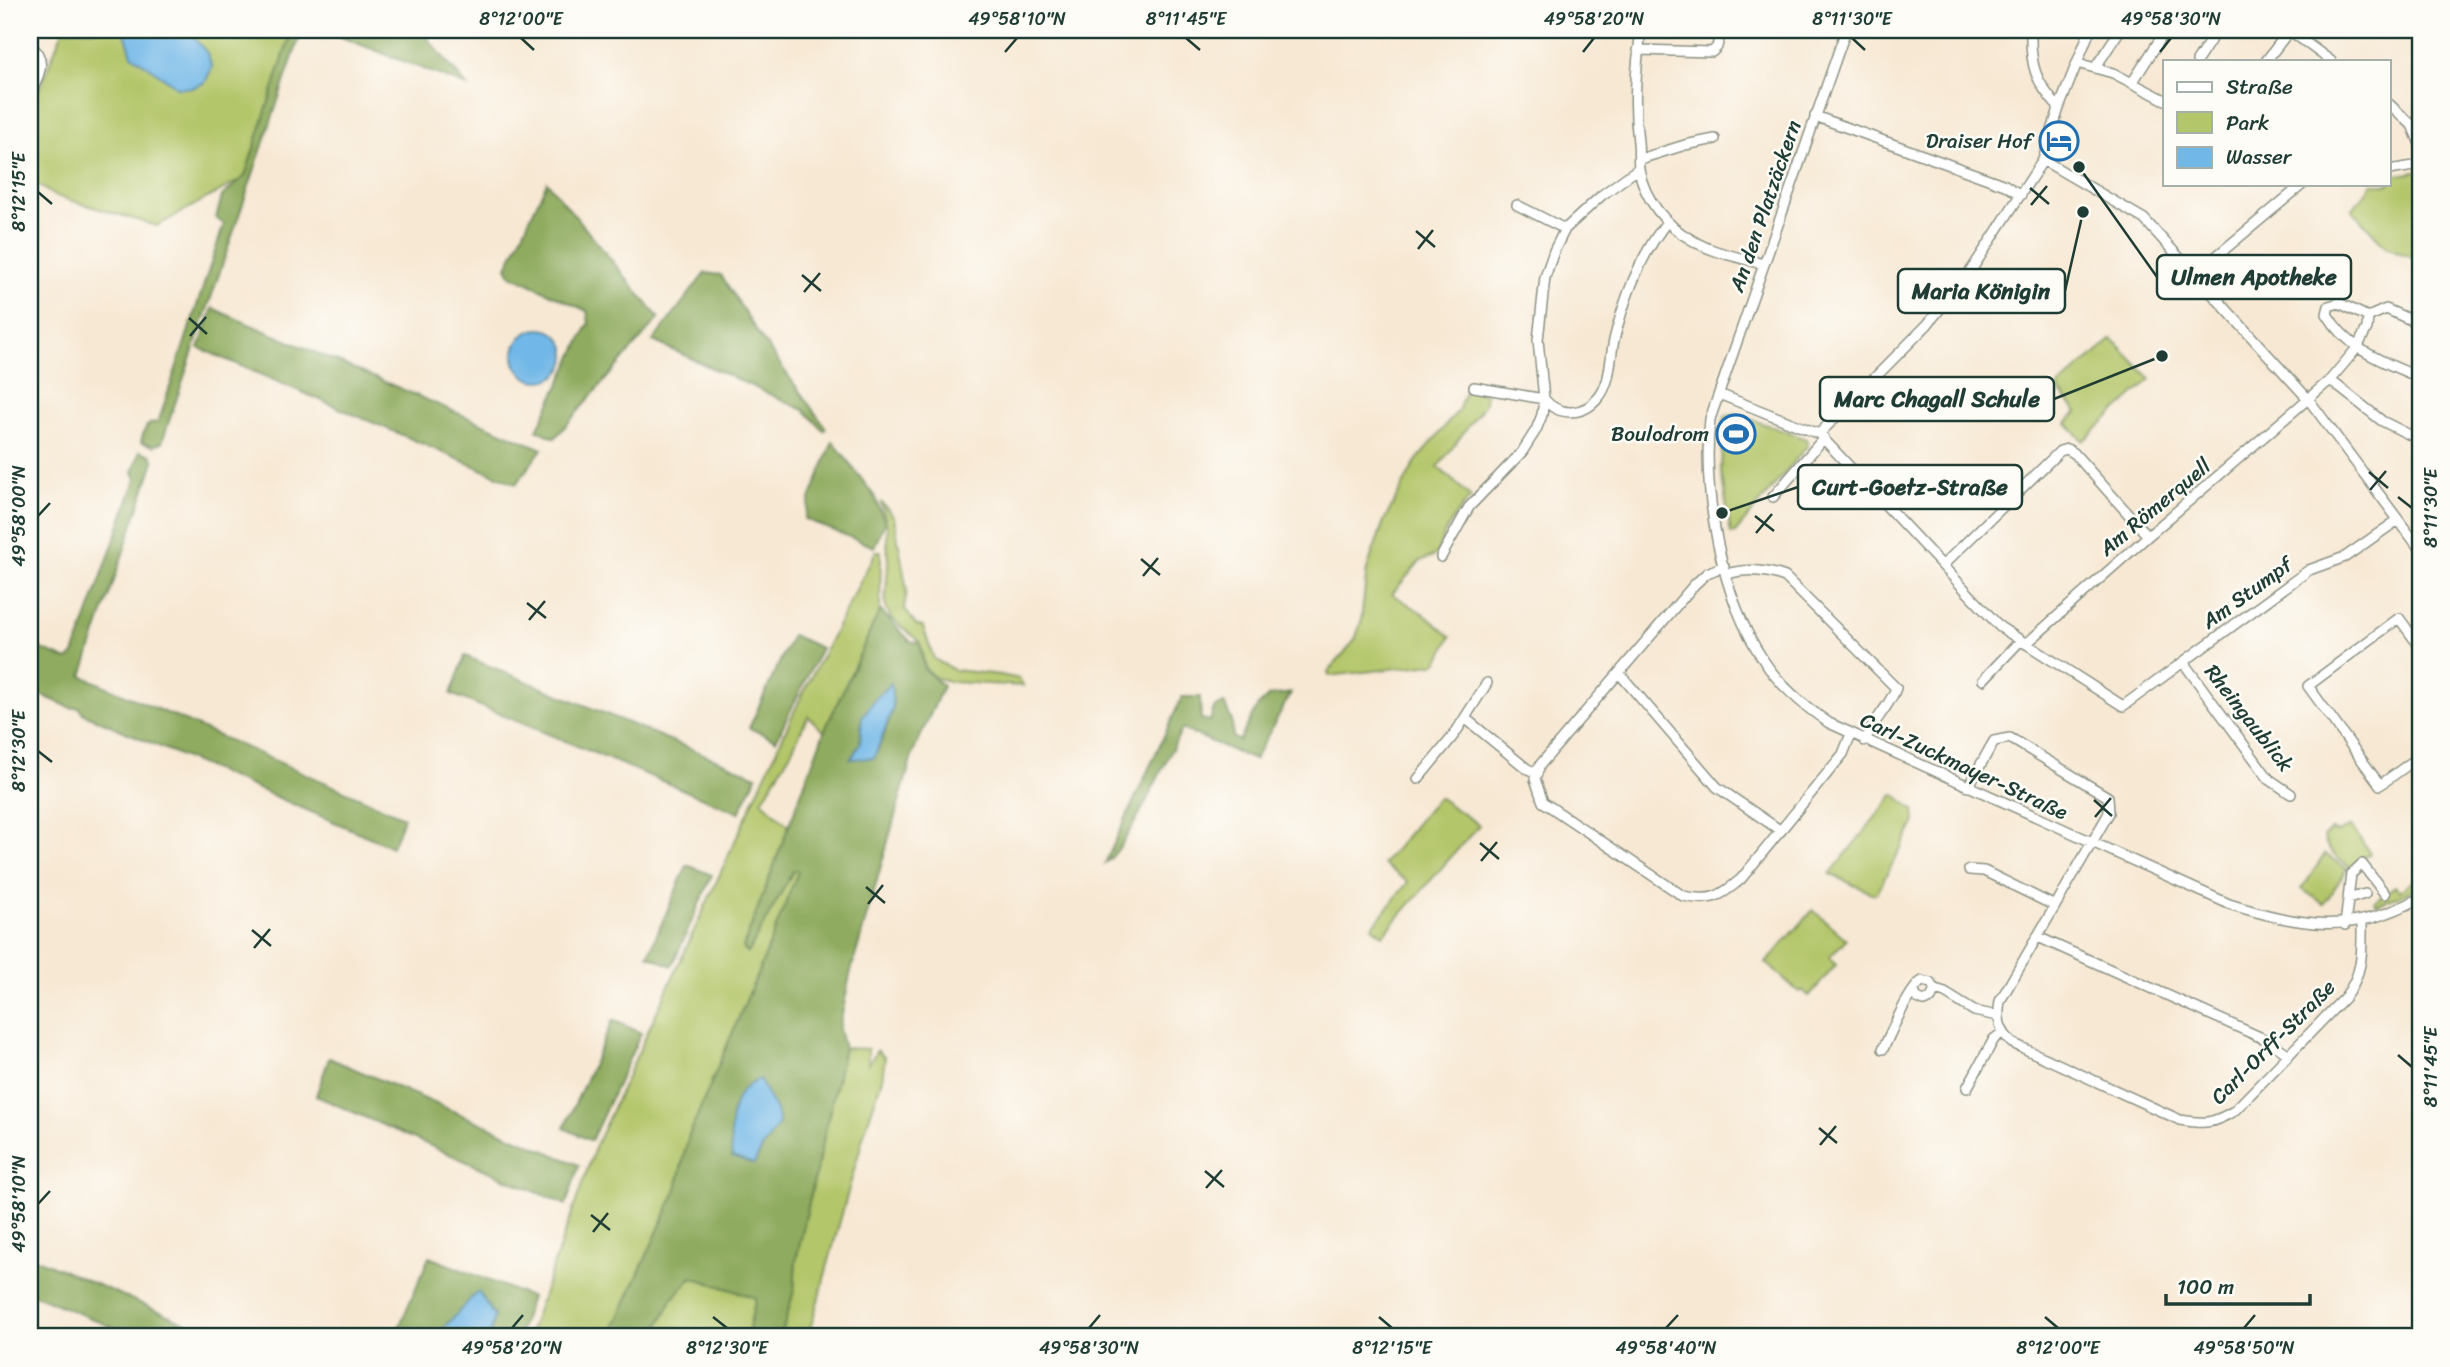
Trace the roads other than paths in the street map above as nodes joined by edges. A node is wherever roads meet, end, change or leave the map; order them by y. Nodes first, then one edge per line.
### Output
1 (1641, 30) edge
2 (1721, 30) edge
3 (1846, 30) edge
4 (2031, 30) edge
5 (2090, 30) edge
6 (2120, 30) edge
7 (2166, 30) edge
8 (2217, 30) edge
9 (2289, 30) edge
10 (30, 45) edge
11 (1638, 50) junction
12 (2198, 60) edge
13 (2267, 60) edge
14 (2330, 60) edge
15 (2077, 63) junction
16 (2095, 68) junction
17 (2133, 83) junction
18 (30, 96) edge
19 (2163, 99) edge
20 (2390, 105) edge
21 (2059, 108) junction
22 (1815, 116) junction
23 (1715, 139) dead end
24 (2420, 144) edge
25 (2043, 160) junction
26 (1640, 163) junction
27 (2420, 165) edge
28 (2390, 170) edge
29 (2298, 186) edge
30 (2021, 195) junction
31 (1517, 205) dead end
32 (1667, 222) junction
33 (1565, 229) junction
34 (1763, 264) junction
35 (2195, 274) junction
36 (2368, 317) junction
37 (2420, 324) edge
38 (2357, 348) junction
39 (2420, 378) edge
40 (2330, 380) junction
41 (1474, 387) dead end
42 (1719, 394) junction
43 (1544, 398) junction
44 (2309, 400) junction
45 (1822, 436) junction
46 (2420, 440) edge
47 (1707, 446) joint
48 (1773, 497) dead end
49 (2398, 520) junction
50 (2148, 536) junction
51 (2420, 549) edge
52 (1441, 557) dead end
53 (1943, 565) junction
54 (1725, 570) junction
55 (2023, 642) junction
56 (2420, 647) edge
57 (2183, 662) junction
58 (1619, 673) junction
59 (1983, 680) dead end
60 (1487, 683) dead end
61 (1465, 718) junction
62 (1851, 734) junction
63 (1865, 741) junction
64 (2420, 756) edge
65 (1536, 773) junction
66 (1418, 779) dead end
67 (1968, 787) junction
68 (2291, 794) dead end
69 (1781, 831) junction
70 (2091, 843) junction
71 (1969, 870) dead end
72 (2365, 894) dead end
73 (2385, 894) dead end
74 (2420, 898) edge
75 (2348, 900) junction
76 (2055, 906) junction
77 (2362, 921) junction
78 (2345, 925) junction
79 (2038, 937) junction
80 (1998, 1016) junction
81 (2002, 1033) junction
82 (1883, 1049) dead end
83 (2289, 1055) junction
84 (1967, 1088) dead end

1 - 11 street
2 - 11 street
3 - 22 street, An den Platzäckern
4 - 21 street
5 - 15 street
6 - 16 street
7 - 17 street
8 - 12 street
9 - 13 street
9 - 14 street
10 - 18 street
11 - 26 street
15 - 16 street
15 - 21 street
16 - 17 street
17 - 19 street
20 - 24 street
21 - 25 street
22 - 30 street
22 - 34 street, An den Platzäckern
23 - 26 street
25 - 30 street
25 - 35 street
26 - 32 street
26 - 33 street
27 - 28 street
29 - 35 street
30 - 45 street
31 - 33 street
32 - 34 street
32 - 43 street
33 - 43 street
34 - 42 street, An den Platzäckern
35 - 44 street
36 - 37 street
36 - 38 street
36 - 38 street
38 - 39 street
38 - 40 street, Am Römerquell
40 - 44 street, Am Römerquell
40 - 46 street
41 - 43 street
42 - 45 street
42 - 47 street, An den Platzäckern
43 - 52 street
44 - 49 street
44 - 50 street, Am Römerquell
45 - 48 street
45 - 53 street
47 - 54 street, Carl-Zuckmayer-Straße
49 - 51 street
49 - 57 street, Am Stumpf
50 - 53 street
50 - 55 street, Am Römerquell
53 - 55 street
54 - 58 street
54 - 62 street, Carl-Zuckmayer-Straße
54 - 63 street
55 - 57 street, Am Stumpf
55 - 59 street, Am Römerquell
56 - 64 street
57 - 68 street, Rheingaublick
58 - 65 street
58 - 69 street
60 - 61 street
61 - 65 street
61 - 66 street
62 - 63 street, Carl-Zuckmayer-Straße
62 - 69 street
63 - 67 street, Carl-Zuckmayer-Straße
65 - 69 street
67 - 70 street, Carl-Zuckmayer-Straße
67 - 70 street
70 - 76 street
70 - 78 street, Carl-Zuckmayer-Straße
71 - 76 street
72 - 75 street
73 - 75 street
74 - 77 street, Carl-Zuckmayer-Straße
75 - 78 street
76 - 79 street
77 - 78 street, Carl-Zuckmayer-Straße
77 - 83 street, Carl-Orff-Straße
79 - 80 street
79 - 83 street
80 - 81 street
80 - 82 street
81 - 83 street, Carl-Orff-Straße
81 - 84 street

